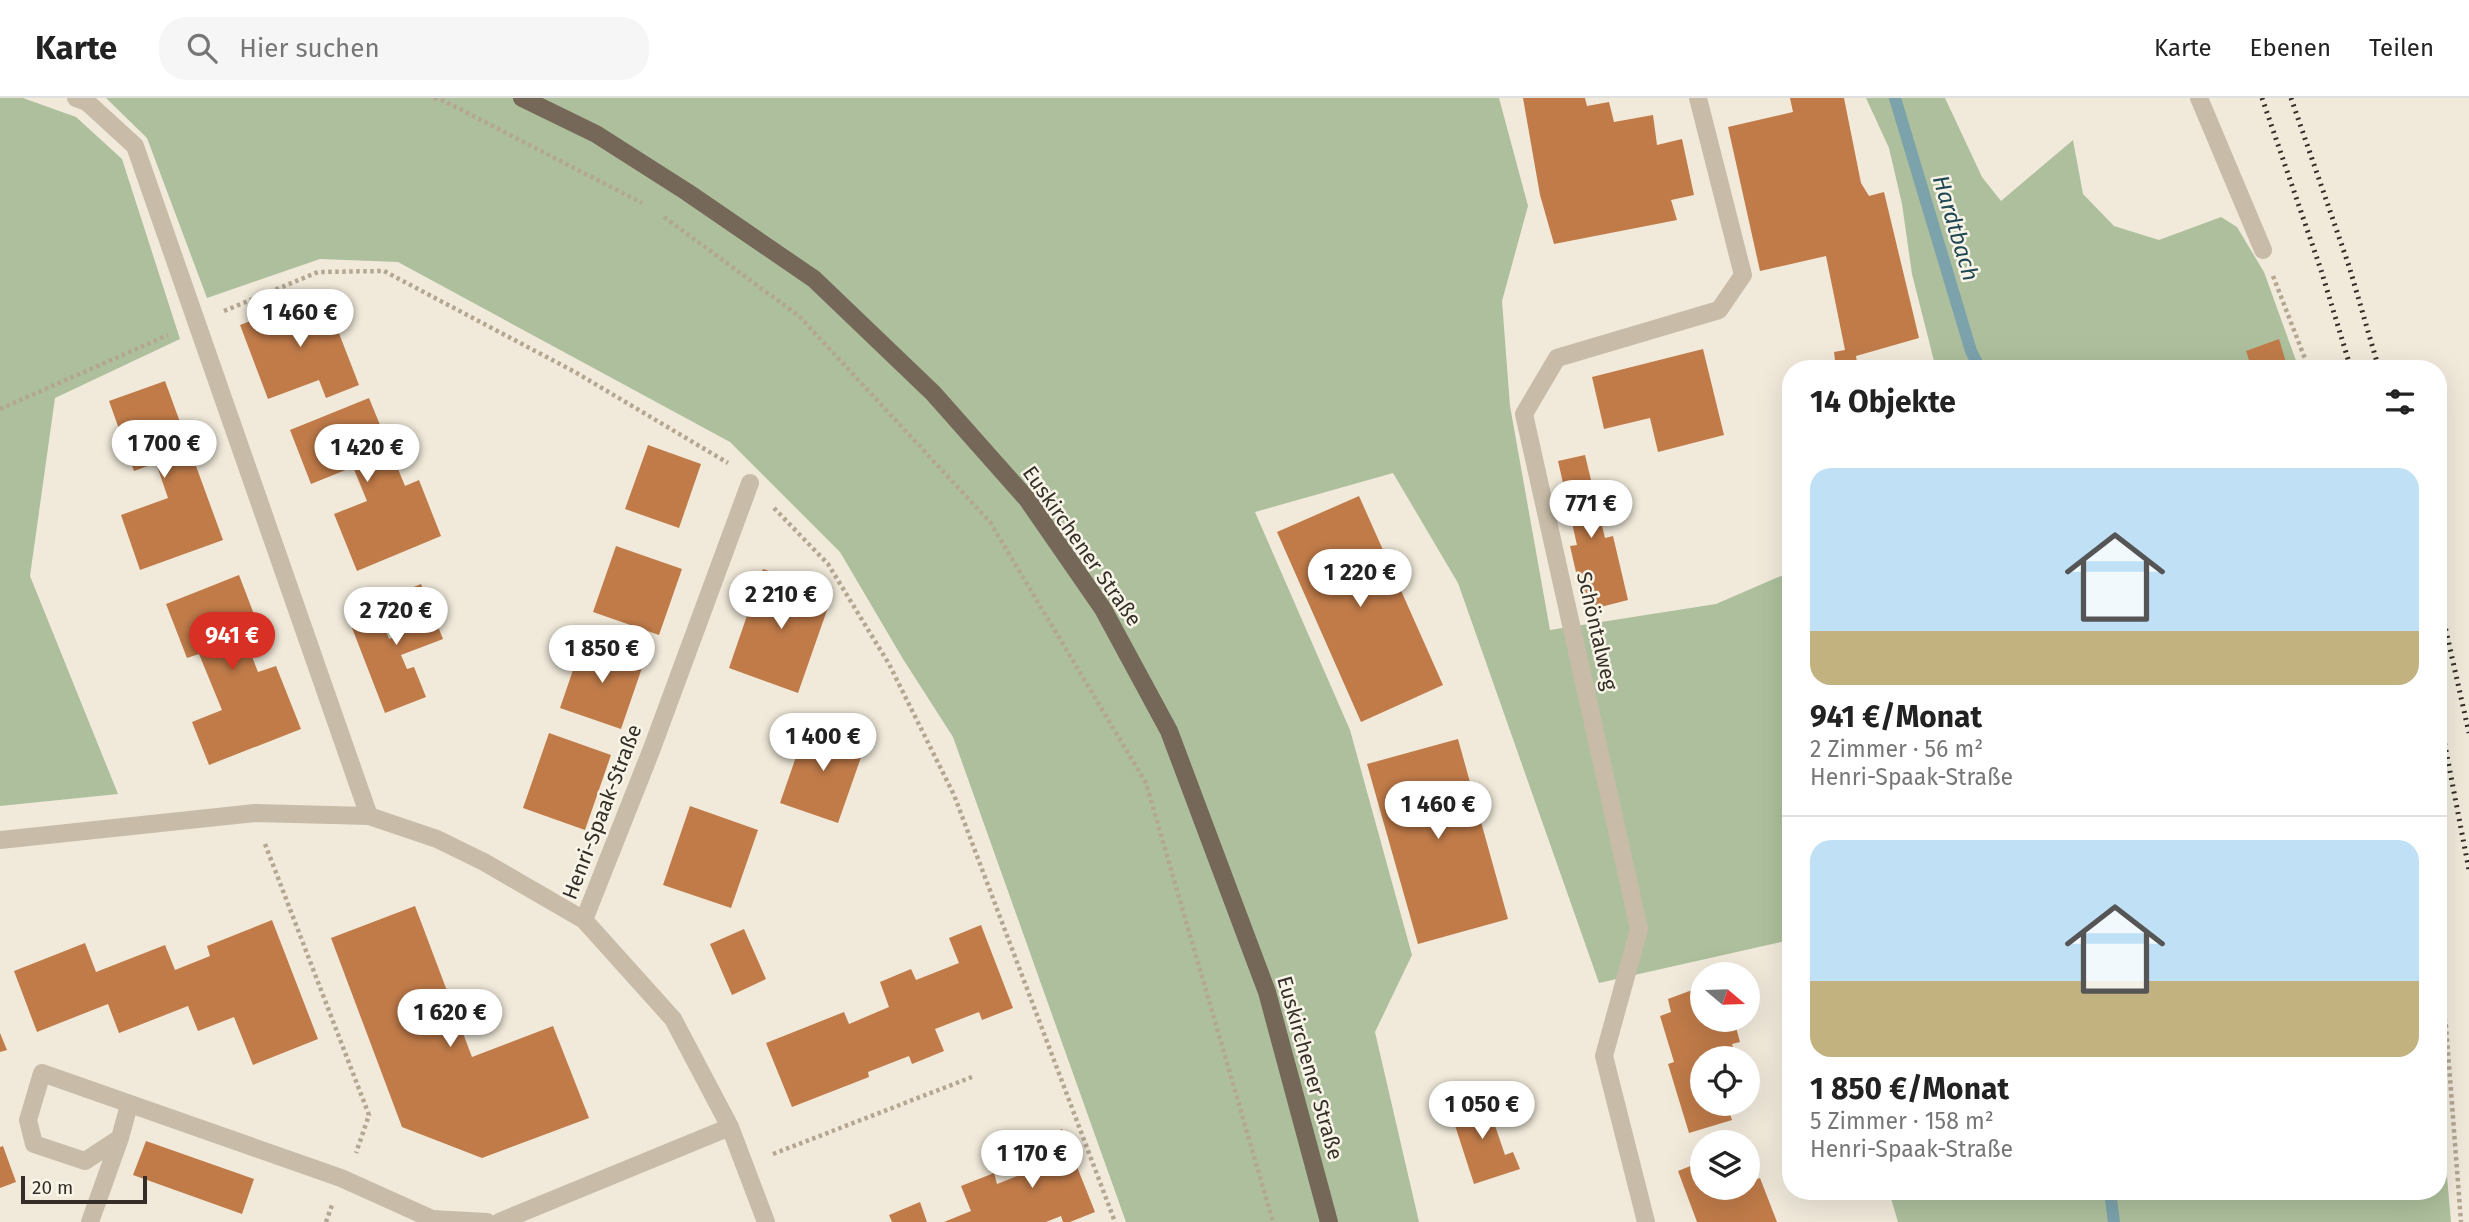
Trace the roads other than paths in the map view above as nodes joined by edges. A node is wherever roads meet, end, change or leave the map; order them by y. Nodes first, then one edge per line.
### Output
1 (76, 98) edge
2 (522, 98) edge
3 (1698, 98) edge
4 (2199, 98) edge
5 (2263, 250) road end
6 (750, 483) road end
7 (369, 816) junction
8 (0, 840) edge
9 (584, 920) junction
10 (130, 1105) junction
11 (730, 1127) junction
12 (120, 1138) junction
13 (431, 1221) edge
14 (90, 1222) edge
15 (487, 1222) edge
16 (499, 1222) edge
17 (766, 1222) edge
18 (1329, 1222) edge
19 (1646, 1222) edge

1 - 7 street
2 - 18 main road, Euskirchener Straße
3 - 19 street, Schöntalweg
4 - 5 street
6 - 9 street, Henri-Spaak-Straße
7 - 8 street, Henri-Spaak-Straße
7 - 9 street, Henri-Spaak-Straße
9 - 11 street, Henri-Spaak-Straße
10 - 12 street
10 - 12 street
10 - 13 street
11 - 16 street
11 - 17 street, Henri-Spaak-Straße
12 - 14 street
13 - 15 street

